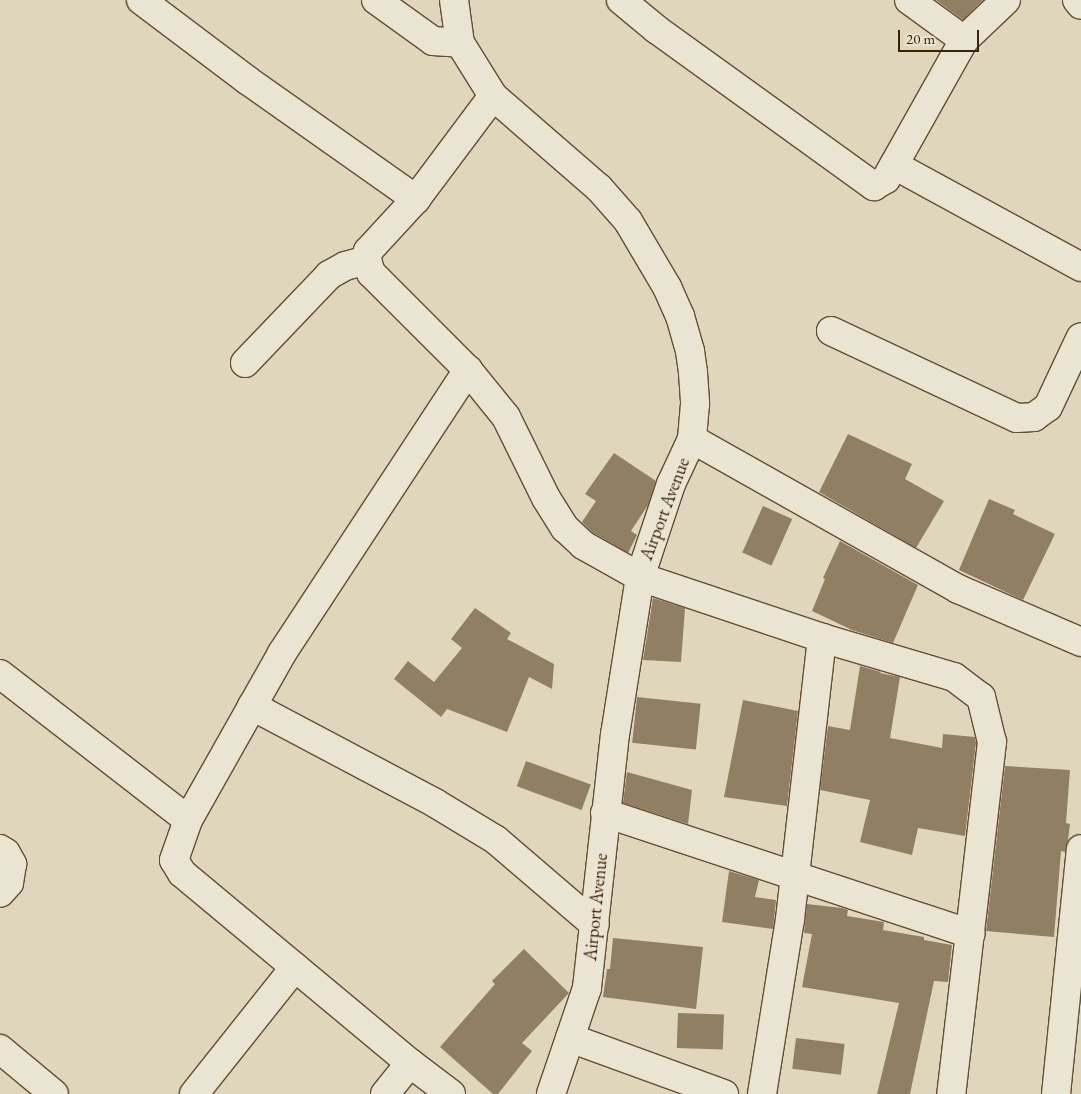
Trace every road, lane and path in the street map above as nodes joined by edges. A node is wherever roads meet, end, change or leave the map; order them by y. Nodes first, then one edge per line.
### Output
1 (141, 0) edge
2 (376, 0) edge
3 (454, 0) edge
4 (621, 0) edge
5 (909, 0) edge
6 (1006, 0) edge
7 (1077, 0) edge
8 (1081, 5) edge
9 (964, 40) junction
10 (460, 43) junction
11 (494, 96) junction
12 (894, 165) junction
13 (416, 199) junction
14 (367, 260) junction
15 (1081, 267) edge
16 (832, 331) dead end
17 (1081, 337) edge
18 (245, 363) dead end
19 (468, 370) junction
20 (692, 439) junction
21 (640, 577) junction
22 (822, 638) junction
23 (1081, 642) edge
24 (0, 674) edge
25 (252, 706) junction
26 (605, 813) junction
27 (188, 820) junction
28 (0, 849) edge
29 (1081, 849) edge
30 (794, 876) junction
31 (0, 893) edge
32 (595, 925) junction
33 (970, 934) junction
34 (295, 967) junction
35 (570, 1038) junction
36 (0, 1049) edge
37 (410, 1062) junction
38 (54, 1094) edge
39 (194, 1094) edge
40 (385, 1094) edge
41 (452, 1094) edge
42 (551, 1094) edge
43 (724, 1094) edge
44 (762, 1094) edge
45 (951, 1094) edge
46 (1056, 1094) edge

1 - 13 street
2 - 10 street
3 - 10 street, Airport Avenue
4 - 12 street
5 - 9 street
6 - 9 street
7 - 8 street
9 - 12 street
10 - 11 street, Airport Avenue
11 - 13 street
11 - 20 street, Airport Avenue
12 - 15 street
13 - 14 street
14 - 18 street
14 - 19 street
16 - 17 street
19 - 21 street
19 - 25 street
20 - 21 street, Airport Avenue
20 - 23 street
21 - 22 street
21 - 26 street, Airport Avenue
22 - 30 street
22 - 33 street
24 - 27 street
25 - 27 street
25 - 32 street
26 - 30 street
26 - 32 street, Airport Avenue
27 - 34 street
28 - 31 street
29 - 46 street
30 - 33 street
30 - 44 street
32 - 35 street, Airport Avenue
33 - 45 street
34 - 37 street
34 - 39 street
35 - 42 street, Airport Avenue
35 - 43 street
36 - 38 street
37 - 40 street
37 - 41 street

